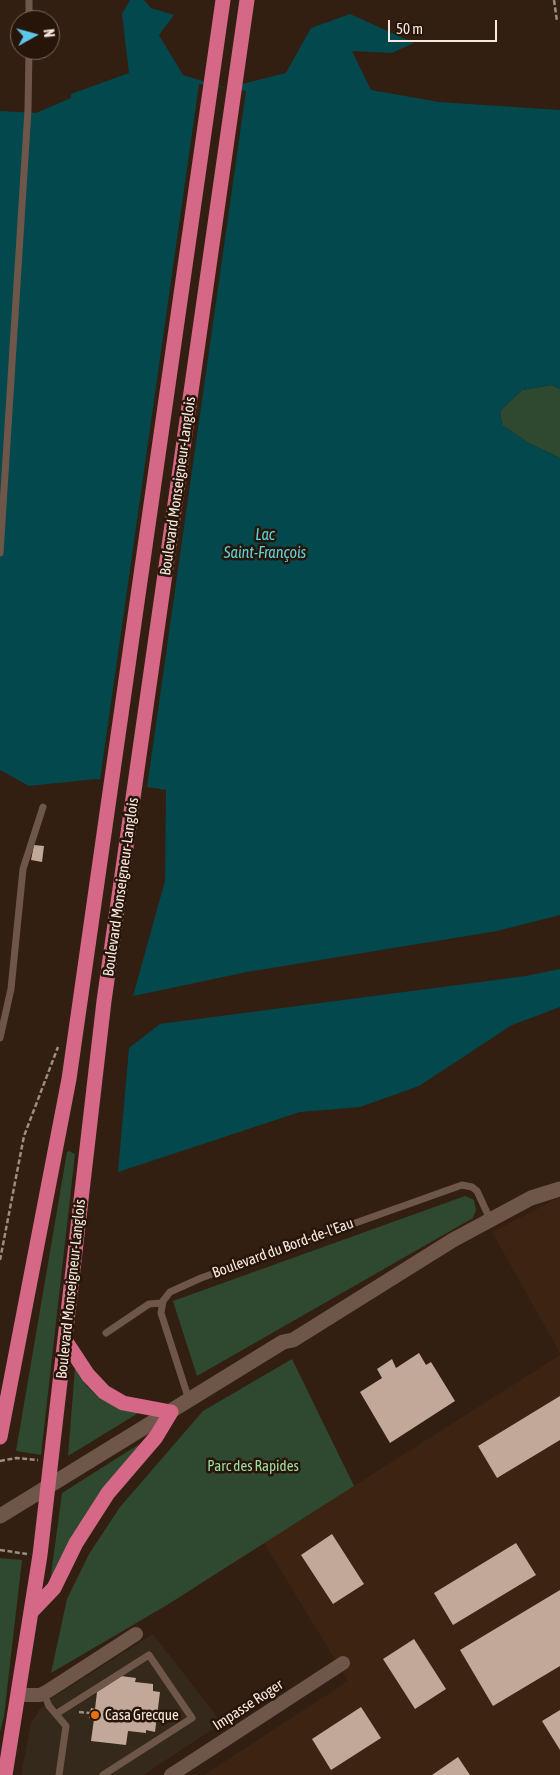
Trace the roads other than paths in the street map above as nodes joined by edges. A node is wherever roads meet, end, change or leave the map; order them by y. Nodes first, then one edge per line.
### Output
1 (223, 0) edge
2 (247, 0) edge
3 (29, 60) edge
4 (0, 552) edge
5 (44, 807) dead end
6 (0, 1038) edge
7 (560, 1189) edge
8 (490, 1219) junction
9 (162, 1303) junction
10 (106, 1333) dead end
11 (65, 1340) junction
12 (189, 1400) junction
13 (171, 1412) junction
14 (1, 1428) edge
15 (49, 1484) junction
16 (0, 1516) edge
17 (32, 1611) junction
18 (136, 1634) dead end
19 (343, 1663) dead end
20 (44, 1694) junction
21 (19, 1695) junction
22 (56, 1714) junction
23 (5, 1775) edge
24 (60, 1775) edge
25 (103, 1775) edge
26 (171, 1775) edge

1 - 14 highway, Boulevard Monseigneur-Langlois
2 - 11 highway, Boulevard Monseigneur-Langlois
3 - 4 lane
5 - 6 lane
7 - 8 street
8 - 9 lane, Boulevard du Bord-de-l'Eau
8 - 12 street
9 - 10 lane
9 - 12 lane
11 - 13 highway
11 - 15 highway, Boulevard Monseigneur-Langlois
12 - 13 street
13 - 15 street
13 - 17 highway
15 - 16 street
15 - 17 highway, Boulevard Monseigneur-Langlois
17 - 21 highway, Boulevard Monseigneur-Langlois
18 - 20 street
19 - 26 street, Impasse Roger
20 - 21 street
20 - 22 lane
21 - 23 highway, Boulevard Monseigneur-Langlois
22 - 24 lane
22 - 25 lane

